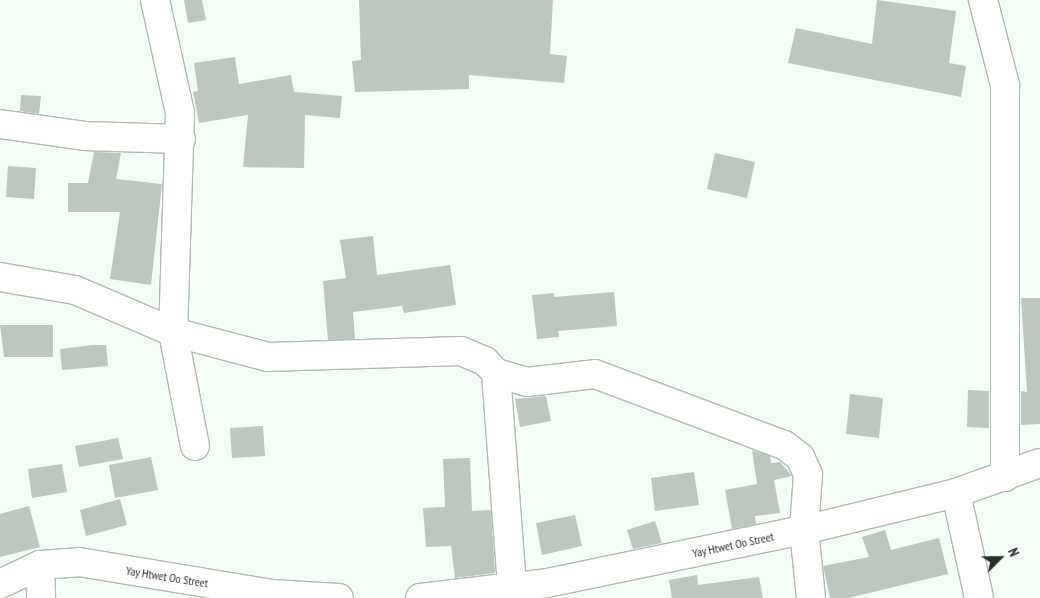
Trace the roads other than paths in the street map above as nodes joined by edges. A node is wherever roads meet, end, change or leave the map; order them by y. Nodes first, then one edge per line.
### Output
1 (155, 0) edge
2 (983, 0) edge
3 (0, 124) edge
4 (181, 139) junction
5 (0, 277) edge
6 (174, 332) junction
7 (496, 374) junction
8 (195, 446) dead end
9 (1040, 463) edge
10 (1006, 477) junction
11 (956, 493) junction
12 (804, 530) junction
13 (40, 565) junction
14 (0, 584) edge
15 (512, 587) junction
16 (552, 590) edge
17 (272, 596) edge
18 (42, 598) edge
19 (339, 598) edge
20 (420, 598) edge
21 (811, 598) edge
22 (979, 598) edge

1 - 4 street
2 - 10 street
3 - 4 street
4 - 6 street
5 - 6 street
6 - 7 street
6 - 8 street
7 - 12 street
7 - 15 street
9 - 10 street, Yay Htwet Oo Street
10 - 11 street, Yay Htwet Oo Street
11 - 12 street, Yay Htwet Oo Street
11 - 22 street
12 - 16 street, Yay Htwet Oo Street
12 - 21 street
13 - 14 street, Yay Htwet Oo Street
13 - 17 street, Yay Htwet Oo Street
13 - 18 street
15 - 16 street, Yay Htwet Oo Street
15 - 20 street, Yay Htwet Oo Street
17 - 19 street, Yay Htwet Oo Street

